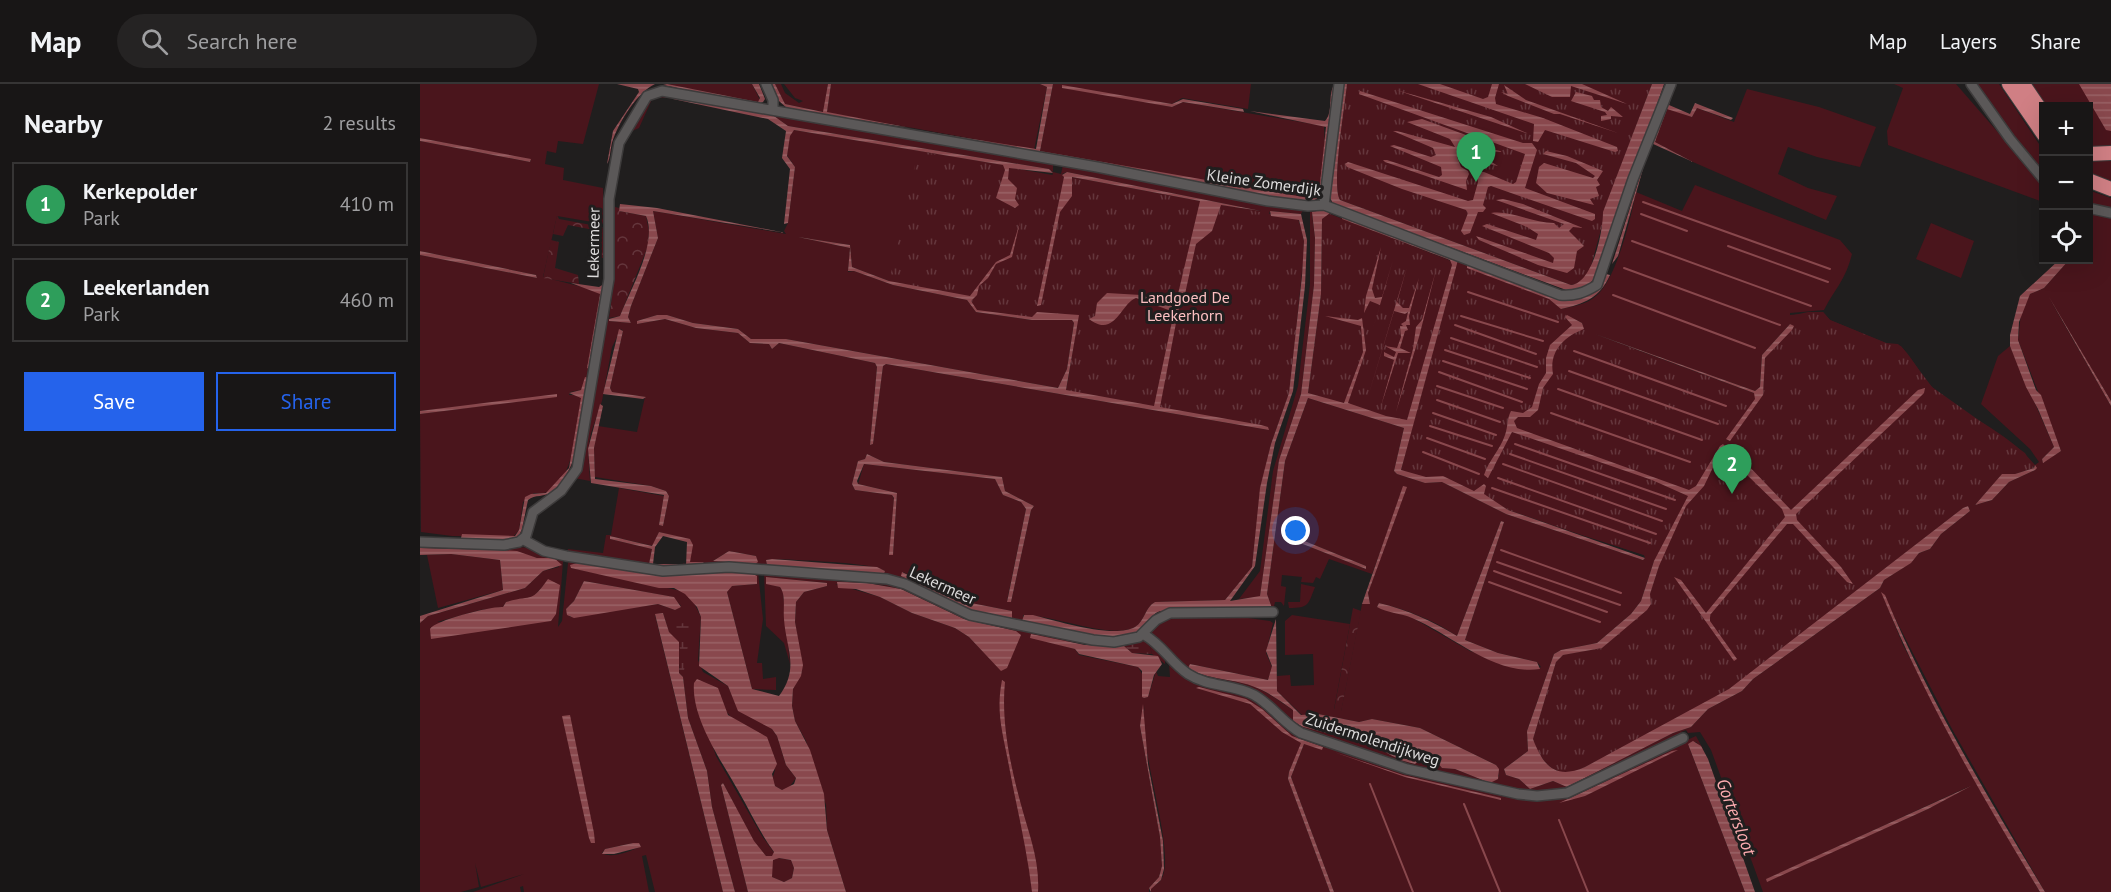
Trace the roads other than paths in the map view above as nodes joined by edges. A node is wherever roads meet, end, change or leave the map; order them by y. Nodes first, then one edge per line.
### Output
1 (766, 84) edge
2 (1339, 84) edge
3 (1671, 84) edge
4 (1971, 84) edge
5 (2009, 84) edge
6 (2023, 84) edge
7 (2039, 109) edge
8 (773, 110) junction
9 (2039, 129) edge
10 (2111, 153) edge
11 (2093, 154) edge
12 (2039, 175) edge
13 (2093, 182) edge
14 (2111, 189) edge
15 (1324, 205) junction
16 (2093, 209) edge
17 (2111, 213) edge
18 (524, 540) junction
19 (420, 542) edge
20 (1272, 612) dead end
21 (1143, 634) junction
22 (1683, 738) dead end

1 - 8 street
2 - 15 street
3 - 15 street, Kleine Zomerdijk
4 - 12 street
5 - 9 highway
6 - 7 highway
8 - 15 street, Kleine Zomerdijk
8 - 18 street, Lekermeer
10 - 11 highway
13 - 14 highway
16 - 17 street
18 - 19 street
18 - 21 street, Lekermeer
20 - 21 street, Lekermeer
21 - 22 street, Zuidermolendijkweg

